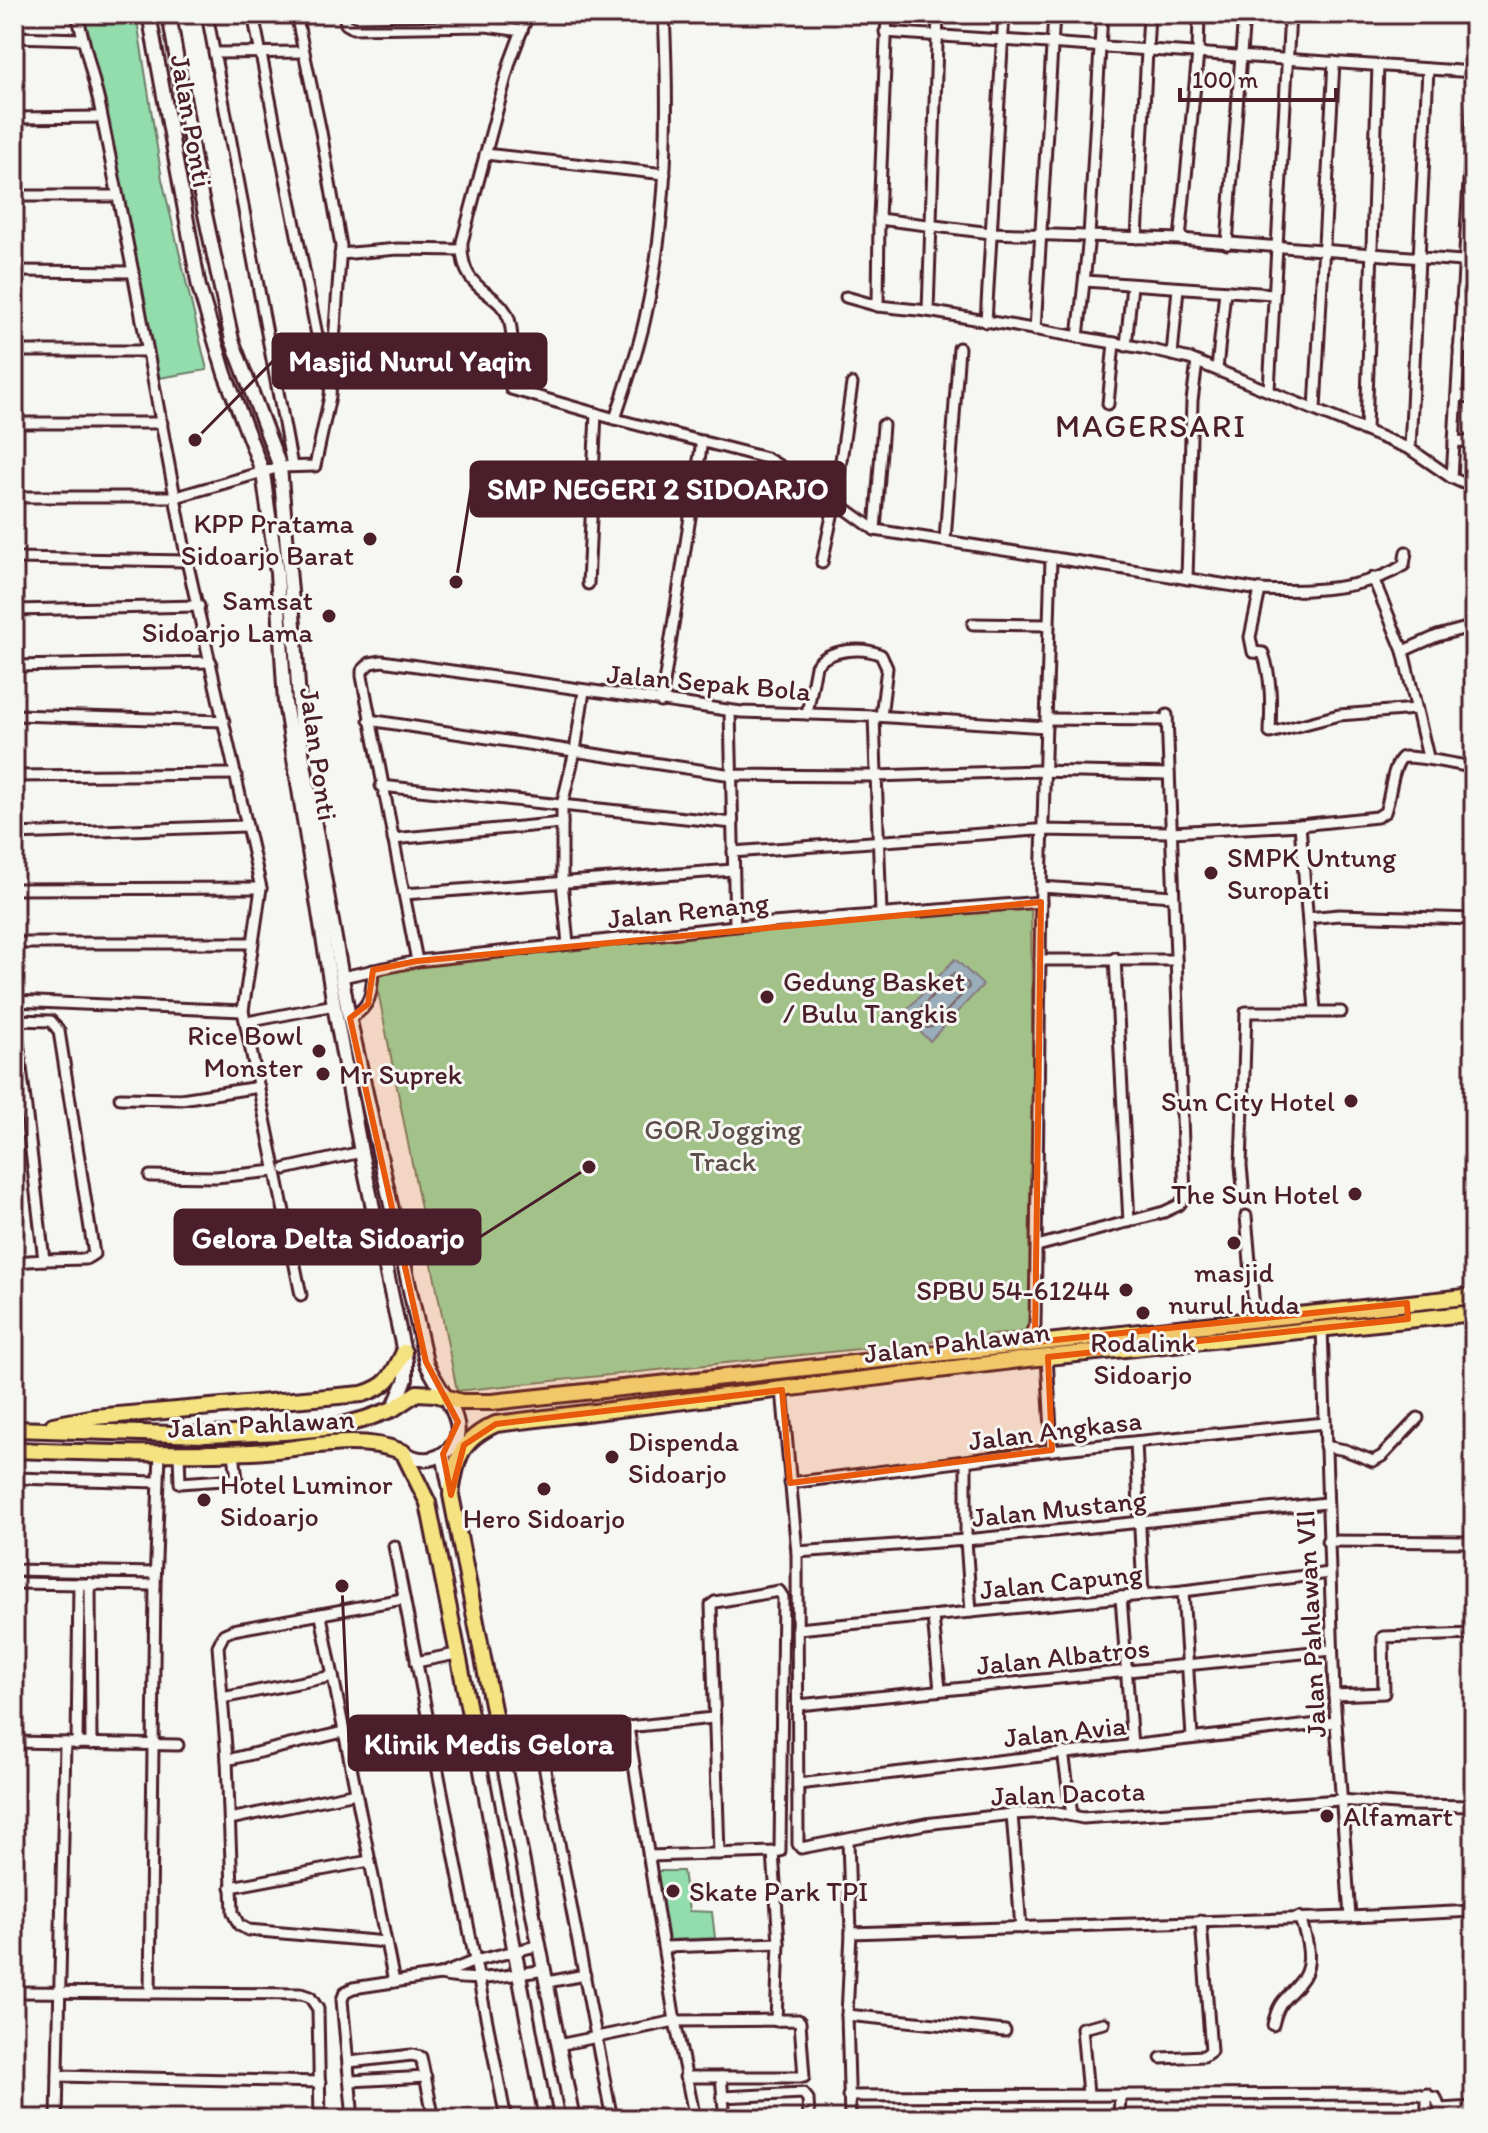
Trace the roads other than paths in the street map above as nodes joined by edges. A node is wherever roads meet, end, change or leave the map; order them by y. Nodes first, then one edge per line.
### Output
1 (77, 14) edge
2 (149, 14) edge
3 (169, 14) edge
4 (207, 14) edge
5 (253, 14) edge
6 (296, 14) edge
7 (344, 14) edge
8 (528, 14) edge
9 (664, 14) edge
10 (887, 14) edge
11 (938, 14) edge
12 (1004, 14) edge
13 (1054, 14) edge
14 (1102, 14) edge
15 (1149, 14) edge
16 (1199, 14) edge
17 (1244, 14) edge
18 (1290, 14) edge
19 (1428, 14) edge
20 (1474, 16) edge
21 (522, 31) junction
22 (885, 32) junction
23 (14, 37) edge
24 (937, 38) junction
25 (82, 39) junction
26 (1001, 40) junction
27 (1053, 45) junction
28 (1100, 47) junction
29 (1147, 50) junction
30 (262, 52) junction
31 (303, 52) junction
32 (214, 53) junction
33 (1198, 53) junction
34 (1240, 56) junction
35 (1288, 59) junction
36 (1334, 62) junction
37 (1378, 65) junction
38 (1428, 69) junction
39 (1474, 72) edge
40 (1474, 94) edge
41 (101, 117) junction
42 (14, 118) edge
43 (485, 154) junction
44 (665, 174) junction
45 (14, 196) edge
46 (117, 196) junction
47 (879, 219) junction
48 (932, 226) junction
49 (991, 233) junction
50 (1041, 234) junction
51 (1089, 236) junction
52 (1137, 238) junction
53 (1180, 239) junction
54 (1227, 244) junction
55 (1275, 248) junction
56 (462, 250) junction
57 (1324, 252) junction
58 (1372, 253) junction
59 (340, 254) junction
60 (1419, 257) junction
61 (1469, 261) edge
62 (14, 271) edge
63 (133, 272) junction
64 (1085, 281) junction
65 (1132, 285) junction
66 (1178, 288) junction
67 (1225, 291) junction
68 (1273, 294) junction
69 (846, 297) dead end
70 (1461, 302) junction
71 (1474, 302) edge
72 (878, 306) junction
73 (928, 311) junction
74 (986, 322) junction
75 (1035, 330) junction
76 (1078, 337) junction
77 (1114, 343) junction
78 (1126, 346) junction
79 (959, 348) dead end
80 (1459, 348) junction
81 (1474, 349) edge
82 (14, 351) edge
83 (147, 351) junction
84 (333, 352) junction
85 (1172, 355) junction
86 (1197, 362) junction
87 (1217, 369) junction
88 (852, 384) dead end
89 (1269, 390) junction
90 (1457, 396) junction
91 (1474, 397) edge
92 (1108, 404) dead end
93 (1315, 409) junction
94 (596, 413) junction
95 (615, 419) junction
96 (14, 423) edge
97 (162, 423) junction
98 (883, 425) dead end
99 (1366, 430) junction
100 (702, 441) junction
101 (1454, 441) junction
102 (1474, 442) edge
103 (1410, 449) junction
104 (286, 467) junction
105 (263, 473) junction
106 (1452, 478) junction
107 (1474, 488) edge
108 (14, 497) edge
109 (176, 497) junction
110 (835, 502) junction
111 (875, 530) junction
112 (945, 540) junction
113 (1406, 552) dead end
114 (14, 558) edge
115 (1051, 559) junction
116 (187, 561) junction
117 (822, 563) dead end
118 (1373, 578) junction
119 (1187, 579) junction
120 (588, 584) dead end
121 (1260, 590) junction
122 (199, 606) junction
123 (14, 610) edge
124 (973, 624) dead end
125 (1049, 625) junction
126 (1474, 626) edge
127 (1403, 651) junction
128 (211, 662) junction
129 (14, 666) edge
130 (584, 691) junction
131 (661, 702) junction
132 (1416, 709) junction
133 (730, 711) junction
134 (807, 714) junction
135 (14, 715) edge
136 (878, 716) junction
137 (369, 720) junction
138 (224, 721) junction
139 (1046, 723) junction
140 (575, 751) junction
141 (1428, 757) junction
142 (1474, 767) edge
143 (1044, 771) junction
144 (236, 774) junction
145 (1169, 774) junction
146 (732, 775) junction
147 (14, 776) edge
148 (876, 776) junction
149 (381, 786) junction
150 (562, 805) junction
151 (562, 823) junction
152 (733, 823) junction
153 (1300, 825) junction
154 (245, 826) junction
155 (1043, 830) junction
156 (1171, 832) junction
157 (14, 834) edge
158 (393, 839) junction
159 (878, 840) junction
160 (733, 852) junction
161 (733, 870) junction
162 (562, 882) junction
163 (1041, 887) junction
164 (261, 888) junction
165 (14, 889) edge
166 (404, 894) junction
167 (1173, 896) junction
168 (1041, 902) junction
169 (881, 914) junction
170 (1308, 918) junction
171 (1474, 919) edge
172 (735, 926) junction
173 (14, 943) edge
174 (252, 943) junction
175 (568, 944) junction
176 (1115, 958) junction
177 (1040, 960) junction
178 (1176, 960) junction
179 (417, 961) junction
180 (373, 970) junction
181 (342, 977) junction
182 (14, 1001) edge
183 (334, 1005) junction
184 (14, 1008) edge
185 (1315, 1010) junction
186 (1341, 1012) dead end
187 (245, 1016) junction
188 (350, 1018) junction
189 (15, 1020) edge
190 (359, 1063) junction
191 (345, 1066) junction
192 (259, 1087) junction
193 (120, 1098) dead end
194 (361, 1152) junction
195 (280, 1170) junction
196 (150, 1176) dead end
197 (1244, 1197) dead end
198 (1246, 1216) dead end
199 (1129, 1222) junction
200 (1037, 1246) junction
201 (44, 1260) junction
202 (14, 1262) edge
203 (301, 1295) dead end
204 (1474, 1296) edge
205 (1430, 1299) junction
206 (1407, 1303) junction
207 (1474, 1313) edge
208 (1431, 1317) junction
209 (1255, 1319) junction
210 (1408, 1319) junction
211 (1035, 1325) junction
212 (1322, 1327) junction
213 (1048, 1341) junction
214 (1027, 1342) junction
215 (404, 1352) junction
216 (1048, 1364) junction
217 (782, 1390) junction
218 (446, 1399) junction
219 (393, 1409) junction
220 (1418, 1418) dead end
221 (1325, 1423) junction
222 (20, 1430) edge
223 (1136, 1442) junction
224 (1325, 1446) junction
225 (14, 1450) edge
226 (1052, 1450) junction
227 (403, 1452) junction
228 (234, 1453) junction
229 (160, 1454) junction
230 (179, 1454) junction
231 (443, 1454) junction
232 (966, 1462) junction
233 (14, 1478) edge
234 (158, 1482) junction
235 (790, 1483) junction
236 (451, 1495) junction
237 (1326, 1503) junction
238 (1140, 1521) junction
239 (966, 1540) junction
240 (1327, 1541) junction
241 (1465, 1542) dead end
242 (394, 1546) dead end
243 (797, 1552) junction
244 (14, 1570) edge
245 (155, 1573) junction
246 (1329, 1573) junction
247 (14, 1583) edge
248 (85, 1583) junction
249 (155, 1585) junction
250 (1183, 1591) junction
251 (1143, 1594) junction
252 (1121, 1597) junction
253 (403, 1601) junction
254 (971, 1612) junction
255 (933, 1617) junction
256 (322, 1618) junction
257 (798, 1629) junction
258 (1474, 1634) edge
259 (1332, 1650) junction
260 (456, 1654) junction
261 (416, 1662) junction
262 (1187, 1665) junction
263 (1126, 1672) junction
264 (333, 1676) junction
265 (940, 1690) junction
266 (1334, 1695) junction
267 (222, 1698) junction
268 (799, 1705) junction
269 (713, 1718) junction
270 (1336, 1722) junction
271 (628, 1727) junction
272 (343, 1732) junction
273 (1192, 1738) junction
274 (539, 1739) junction
275 (14, 1742) edge
276 (65, 1743) junction
277 (77, 1744) junction
278 (91, 1744) junction
279 (155, 1745) junction
280 (178, 1745) dead end
281 (1132, 1746) junction
282 (502, 1750) junction
283 (1063, 1752) junction
284 (227, 1760) junction
285 (479, 1760) junction
286 (798, 1784) junction
287 (356, 1793) junction
288 (1340, 1800) junction
289 (1474, 1806) edge
290 (1012, 1814) junction
291 (1072, 1815) junction
292 (230, 1819) junction
293 (848, 1840) junction
294 (773, 1852) junction
295 (719, 1854) junction
296 (649, 1856) junction
297 (369, 1861) junction
298 (231, 1887) junction
299 (1474, 1911) edge
300 (1299, 1917) junction
301 (1350, 1917) junction
302 (1201, 1921) junction
303 (1021, 1928) junction
304 (851, 1933) junction
305 (386, 1942) junction
306 (779, 1943) junction
307 (540, 1945) junction
308 (665, 1947) junction
309 (514, 1950) junction
310 (475, 1961) junction
311 (519, 1974) junction
312 (440, 1975) junction
313 (585, 1975) junction
314 (546, 1976) junction
315 (479, 1979) junction
316 (394, 1982) junction
317 (14, 1992) edge
318 (60, 1992) junction
319 (150, 1993) junction
320 (847, 2015) junction
321 (675, 2021) junction
322 (776, 2021) junction
323 (1104, 2023) dead end
324 (1273, 2025) dead end
325 (1005, 2031) dead end
326 (597, 2037) junction
327 (558, 2045) junction
328 (1161, 2058) dead end
329 (349, 2062) junction
330 (58, 2076) junction
331 (426, 2077) junction
332 (685, 2077) junction
333 (721, 2077) junction
334 (351, 2081) junction
335 (320, 2082) junction
336 (1088, 2094) junction
337 (1427, 2094) junction
338 (848, 2096) junction
339 (1120, 2096) junction
340 (723, 2097) junction
341 (1474, 2107) edge
342 (1440, 2114) edge
343 (57, 2119) edge
344 (320, 2119) edge
345 (353, 2119) edge
346 (434, 2119) edge
347 (506, 2119) edge
348 (546, 2119) edge
349 (573, 2119) edge
350 (612, 2119) edge
351 (695, 2119) edge
352 (725, 2119) edge
353 (809, 2119) edge
354 (850, 2119) edge
355 (1119, 2119) edge
356 (1427, 2119) edge

1 - 25 street
2 - 105 main road, Jalan Ponti
3 - 104 main road, Jalan Ponti
4 - 32 street
5 - 30 street
6 - 31 street
7 - 21 street
8 - 21 street
9 - 44 street
10 - 22 street
11 - 24 street
12 - 26 street
13 - 27 street
14 - 28 street
15 - 29 street
16 - 33 street
17 - 34 street
18 - 35 street
19 - 20 street
21 - 43 street
22 - 24 street
22 - 47 street
23 - 25 street
24 - 26 street
24 - 48 street
25 - 41 street
26 - 27 street
26 - 49 street
27 - 28 street
27 - 50 street
28 - 29 street
28 - 51 street
29 - 33 street
29 - 52 street
30 - 31 street
30 - 32 street
30 - 84 street
31 - 59 street
32 - 104 street
33 - 34 street
33 - 53 street
34 - 35 street
34 - 54 street
35 - 36 street
35 - 55 street
36 - 37 street
36 - 57 street
37 - 38 street
37 - 58 street
38 - 39 street
38 - 60 street
40 - 61 street
41 - 42 street
41 - 46 street
43 - 44 street
43 - 56 street
44 - 95 street
45 - 46 street
46 - 63 street
47 - 48 street
47 - 72 street
48 - 49 street
48 - 73 street
49 - 50 street
49 - 74 street
50 - 51 street
50 - 75 street
51 - 52 street
51 - 64 street
52 - 53 street
53 - 54 street
54 - 55 street
55 - 57 street
55 - 68 street
56 - 59 street
56 - 94 street
57 - 58 street
57 - 93 street
58 - 60 street
58 - 99 street
59 - 84 street
60 - 61 street
60 - 103 street
61 - 70 street
62 - 63 street
63 - 83 street
64 - 65 street
64 - 76 street
65 - 66 street
65 - 78 street
66 - 67 street
66 - 85 street
67 - 68 street
67 - 87 street
68 - 89 street
69 - 72 street
70 - 71 street
70 - 80 street
72 - 73 street
73 - 74 street
74 - 75 street
75 - 76 street
76 - 77 street
77 - 78 street
77 - 92 street
78 - 85 street
79 - 112 street
80 - 81 street
80 - 90 street
82 - 83 street
83 - 97 street
84 - 104 street
85 - 86 street
86 - 87 street
86 - 119 street
87 - 89 street
88 - 110 street
89 - 93 street
90 - 91 street
90 - 101 street
93 - 99 street
94 - 95 street
94 - 120 street
95 - 100 street
96 - 97 street
97 - 109 street
98 - 111 street
99 - 103 street
100 - 110 street
100 - 131 street
101 - 102 street
101 - 106 street
103 - 106 street
104 - 105 street
104 - 181 main road, Jalan Ponti
105 - 109 street
105 - 183 main road, Jalan Ponti
106 - 107 street
108 - 109 street
109 - 116 street
110 - 111 street
110 - 117 street
111 - 112 street
112 - 115 street
113 - 118 street
114 - 116 street
115 - 119 street
115 - 125 street
116 - 122 street
118 - 121 street
118 - 127 street
119 - 121 street
121 - 132 street
122 - 123 street
122 - 128 street
124 - 125 street
125 - 139 street
126 - 127 street
127 - 132 street
128 - 129 street
128 - 138 street
130 - 131 street, Jalan Sepak Bola
130 - 137 street, Jalan Sepak Bola
130 - 140 street
131 - 133 street, Jalan Sepak Bola
132 - 141 street
133 - 134 street, Jalan Sepak Bola
133 - 146 street
134 - 136 street, Jalan Sepak Bola
134 - 136 street
135 - 138 street
136 - 139 street, Jalan Sepak Bola
136 - 148 street
137 - 140 street
137 - 149 street
138 - 144 street
139 - 143 street
139 - 145 street, Jalan Sepak Bola
140 - 146 street
140 - 150 street
141 - 142 street
141 - 153 street
143 - 145 street
143 - 148 street
143 - 155 street
144 - 147 street
144 - 154 street
145 - 156 street
146 - 148 street
146 - 152 street
148 - 159 street
149 - 150 street
149 - 158 street
150 - 151 street
150 - 152 street
151 - 158 street
151 - 162 street
152 - 160 street
153 - 156 street
153 - 170 street
154 - 157 street
154 - 164 street
155 - 156 street
155 - 159 street
155 - 163 street
156 - 167 street
158 - 166 street
159 - 160 street
159 - 169 street
160 - 161 street
161 - 162 street
161 - 172 street
162 - 166 street
162 - 175 street
163 - 167 street
163 - 168 street
164 - 165 street
164 - 174 street
166 - 179 street
167 - 178 street
168 - 169 street, Jalan Renang
168 - 177 street
169 - 172 street, Jalan Renang
170 - 171 street
170 - 185 street
172 - 175 street, Jalan Renang
173 - 174 street
174 - 187 street
175 - 179 street, Jalan Renang
176 - 177 street
176 - 178 street
176 - 199 street
177 - 200 street
178 - 199 street
179 - 180 street, Jalan Renang
180 - 181 street, Jalan Renang
180 - 188 street
181 - 188 main road, Jalan Ponti
182 - 187 street
183 - 187 street
183 - 191 main road, Jalan Ponti
184 - 189 street
185 - 186 street
185 - 197 street
187 - 192 street
188 - 190 main road, Jalan Ponti
189 - 201 street
189 - 201 street
190 - 191 main road
190 - 218 main road, Jalan Ponti
191 - 194 main road, Jalan Ponti
192 - 193 street
192 - 195 street
194 - 195 street
194 - 215 main road, Jalan Ponti
195 - 196 street
195 - 203 street
198 - 209 street
199 - 200 street
200 - 211 street
201 - 202 street
204 - 205 main road, Jalan Pahlawan
205 - 206 main road, Jalan Pahlawan
205 - 208 main road
206 - 209 main road, Jalan Pahlawan
206 - 210 main road
207 - 208 main road, Jalan Pahlawan
208 - 210 main road, Jalan Pahlawan
209 - 213 main road, Jalan Pahlawan
210 - 212 main road, Jalan Pahlawan
211 - 213 street
211 - 214 street
212 - 216 main road, Jalan Pahlawan
212 - 221 street, Jalan Pahlawan VII
213 - 214 main road, Jalan Pahlawan
214 - 218 main road, Jalan Pahlawan
215 - 219 main road, Jalan Ponti
215 - 222 main road
216 - 217 main road, Jalan Pahlawan
216 - 226 street
217 - 235 street
217 - 236 main road, Jalan Pahlawan
218 - 219 main road, Jalan Pahlawan
218 - 231 main road
219 - 222 main road, Jalan Pahlawan
220 - 224 street
221 - 223 street, Jalan Angkasa
221 - 224 street, Jalan Pahlawan VII
223 - 226 street, Jalan Angkasa
223 - 238 street
224 - 237 street, Jalan Pahlawan VII
225 - 229 main road, Jalan Pahlawan
226 - 232 street, Jalan Angkasa
227 - 228 main road, Jalan Pahlawan
227 - 231 main road, Jalan Pahlawan
227 - 260 main road
228 - 230 main road, Jalan Pahlawan
228 - 230 street
229 - 230 main road, Jalan Pahlawan
229 - 234 street
231 - 236 main road
232 - 235 street, Jalan Angkasa
232 - 239 street
233 - 234 street
234 - 245 street
235 - 243 street
236 - 282 main road
237 - 238 street, Jalan Mustang
237 - 240 street, Jalan Pahlawan VII
238 - 239 street, Jalan Mustang
238 - 251 street
239 - 243 street, Jalan Mustang
239 - 254 street
240 - 241 street
240 - 246 street, Jalan Pahlawan VII
242 - 253 street
243 - 257 street
244 - 245 street
245 - 249 street
246 - 250 street, Jalan Capung
246 - 259 street, Jalan Pahlawan VII
247 - 248 street
248 - 249 street
248 - 277 street
248 - 278 street
249 - 279 street
250 - 251 street, Jalan Capung
250 - 262 street
251 - 252 street, Jalan Capung
252 - 254 street, Jalan Capung
252 - 263 street
253 - 256 street
253 - 261 street
254 - 255 street, Jalan Capung
255 - 257 street, Jalan Capung
255 - 265 street
256 - 264 street
256 - 267 street
257 - 268 street
258 - 266 street
259 - 262 street, Jalan Albatros
259 - 266 street, Jalan Pahlawan VII
260 - 261 street
260 - 285 main road
261 - 310 street
262 - 263 street, Jalan Albatros
262 - 273 street
263 - 265 street, Jalan Albatros
263 - 281 street
264 - 267 street
264 - 272 street
265 - 268 street, Jalan Albatros
266 - 270 street, Jalan Pahlawan VII
267 - 284 street
268 - 286 street
269 - 271 street
269 - 294 street
269 - 295 street
270 - 273 street, Jalan Avia
270 - 288 street, Jalan Pahlawan VII
271 - 274 street
271 - 296 street
272 - 284 street
272 - 287 street
273 - 281 street, Jalan Avia
274 - 282 street
274 - 313 street
275 - 276 street
276 - 277 street
276 - 318 street
277 - 278 street
278 - 279 street
279 - 280 street
279 - 319 street
281 - 283 street, Jalan Avia
282 - 285 main road
282 - 307 main road
283 - 286 street, Jalan Avia
283 - 291 street
284 - 292 street
285 - 309 main road
286 - 293 street, Jalan Dacota
287 - 292 street
287 - 297 street
288 - 289 street, Jalan Dacota
288 - 291 street, Jalan Dacota
288 - 301 street, Jalan Pahlawan VII
290 - 291 street, Jalan Dacota
290 - 293 street, Jalan Dacota
290 - 303 street
292 - 298 street
293 - 304 street
294 - 295 street
294 - 306 street
295 - 296 street
296 - 308 street
297 - 298 street
297 - 305 street
298 - 305 street
299 - 301 street
300 - 301 street
300 - 302 street
300 - 324 street
302 - 303 street
302 - 328 street
303 - 304 street
304 - 320 street
305 - 316 street
306 - 308 street
306 - 322 street
307 - 309 street
307 - 314 main road
308 - 321 street
309 - 310 street
309 - 311 main road
310 - 312 street
310 - 315 street
311 - 314 street
311 - 315 street
311 - 348 main road
312 - 315 street
312 - 316 street
313 - 314 street
313 - 326 street
314 - 327 main road
315 - 347 street
316 - 329 street
317 - 318 street
318 - 319 street
318 - 330 street
319 - 335 street
320 - 325 street
320 - 338 street
321 - 322 street
321 - 326 street
321 - 332 street
322 - 333 street
323 - 336 street
326 - 327 street
326 - 350 street
327 - 349 main road
329 - 331 street
329 - 334 street
330 - 335 street
330 - 343 street
331 - 334 street
331 - 346 street
332 - 333 street
332 - 351 street
333 - 340 street
334 - 345 street
335 - 344 street
336 - 338 street
336 - 339 street
337 - 339 street
337 - 342 street
337 - 356 street
338 - 354 street
339 - 355 street
340 - 352 street
340 - 353 street
341 - 342 street

